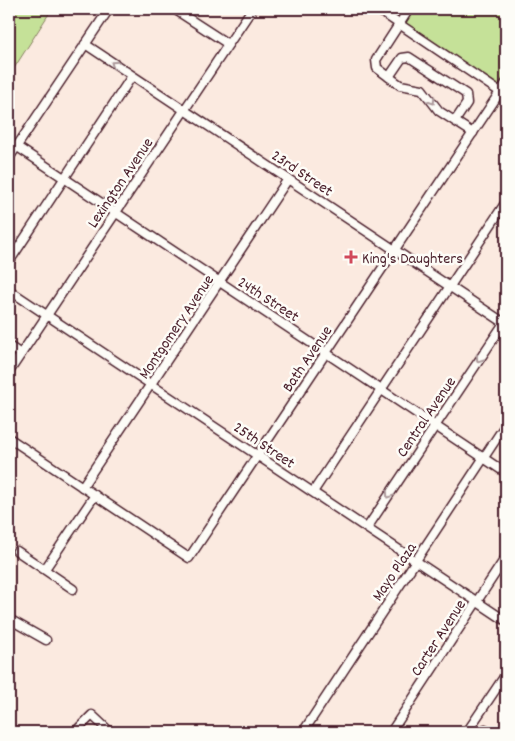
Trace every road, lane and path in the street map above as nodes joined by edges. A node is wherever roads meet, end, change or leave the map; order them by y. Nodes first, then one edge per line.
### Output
1 (108, 9) edge
2 (176, 9) edge
3 (252, 9) edge
4 (377, 9) edge
5 (409, 9) edge
6 (398, 23) junction
7 (85, 44) junction
8 (228, 44) junction
9 (132, 76) junction
10 (389, 77) junction
11 (506, 83) edge
12 (503, 94) edge
13 (184, 110) junction
14 (455, 121) junction
15 (473, 133) junction
16 (16, 146) junction
17 (9, 158) edge
18 (64, 179) junction
19 (288, 179) junction
20 (506, 202) edge
21 (115, 212) junction
22 (395, 250) junction
23 (9, 262) edge
24 (220, 282) junction
25 (450, 286) junction
26 (9, 290) edge
27 (47, 315) junction
28 (505, 322) edge
29 (9, 346) edge
30 (326, 352) junction
31 (21, 354) junction
32 (9, 372) edge
33 (152, 384) junction
34 (381, 390) junction
35 (506, 424) edge
36 (436, 425) junction
37 (9, 438) edge
38 (258, 455) junction
39 (484, 458) junction
40 (506, 473) edge
41 (82, 487) junction
42 (313, 492) junction
43 (94, 495) junction
44 (366, 528) junction
45 (17, 551) dead end
46 (506, 558) edge
47 (416, 561) junction
48 (45, 569) junction
49 (73, 589) dead end
50 (477, 602) junction
51 (9, 619) edge
52 (506, 621) edge
53 (46, 640) dead end
54 (506, 674) edge
55 (75, 732) edge
56 (110, 732) edge
57 (303, 732) edge
58 (390, 732) edge
59 (467, 732) edge
60 (483, 732) edge
61 (490, 732) edge

1 - 7 street
2 - 8 street
3 - 8 street, Lexington Avenue
4 - 6 street
5 - 6 street
6 - 10 street
6 - 12 street
9 -> 7 street, 23rd Street
7 - 16 street
8 - 13 street, Lexington Avenue
9 - 13 street, 23rd Street
9 - 18 street
10 -> 14 street
10 - 14 street
11 - 12 street, Bath Avenue
12 - 15 street, Bath Avenue
13 - 19 street, 23rd Street
13 - 21 street, Lexington Avenue
14 - 15 street
15 - 22 street, Bath Avenue
16 - 17 street
16 - 18 street, 24th Street
18 - 21 street, 24th Street
18 - 23 street
19 - 22 street, 23rd Street
19 - 24 street, Montgomery Avenue
20 - 25 street
21 - 24 street, 24th Street
21 - 27 street, Lexington Avenue
22 - 25 street, 23rd Street
22 - 30 street, Bath Avenue
24 - 30 street, 24th Street
24 - 33 street, Montgomery Avenue
25 - 28 street, 23rd Street
25 - 34 street
26 - 27 street, 25th Street
27 - 31 street, Lexington Avenue
27 - 33 street, 25th Street
28 -> 36 street, Central Avenue
29 - 31 street
30 - 34 street, 24th Street
30 - 38 street, Bath Avenue
31 - 32 street, Lexington Avenue
33 - 38 street, 25th Street
33 - 41 street, Montgomery Avenue
34 - 36 street, 24th Street
34 - 42 street
35 - 39 street, Mayo Plaza
36 - 39 street, 24th Street
36 -> 44 street, Central Avenue
37 - 41 street
38 - 42 street, 25th Street
38 - 43 street, Bath Avenue
39 - 40 street, 24th Street
39 - 47 street, Mayo Plaza
41 - 43 street
42 - 44 street, 25th Street
43 - 48 street
44 - 47 street, 25th Street
45 - 48 street
46 - 50 street, Carter Avenue
47 - 50 street, 25th Street
47 - 57 street, Mayo Plaza
48 - 49 street
50 - 52 street, 25th Street
50 - 58 street, Carter Avenue
51 - 53 street
54 - 59 street
55 - 56 street
60 - 61 street

